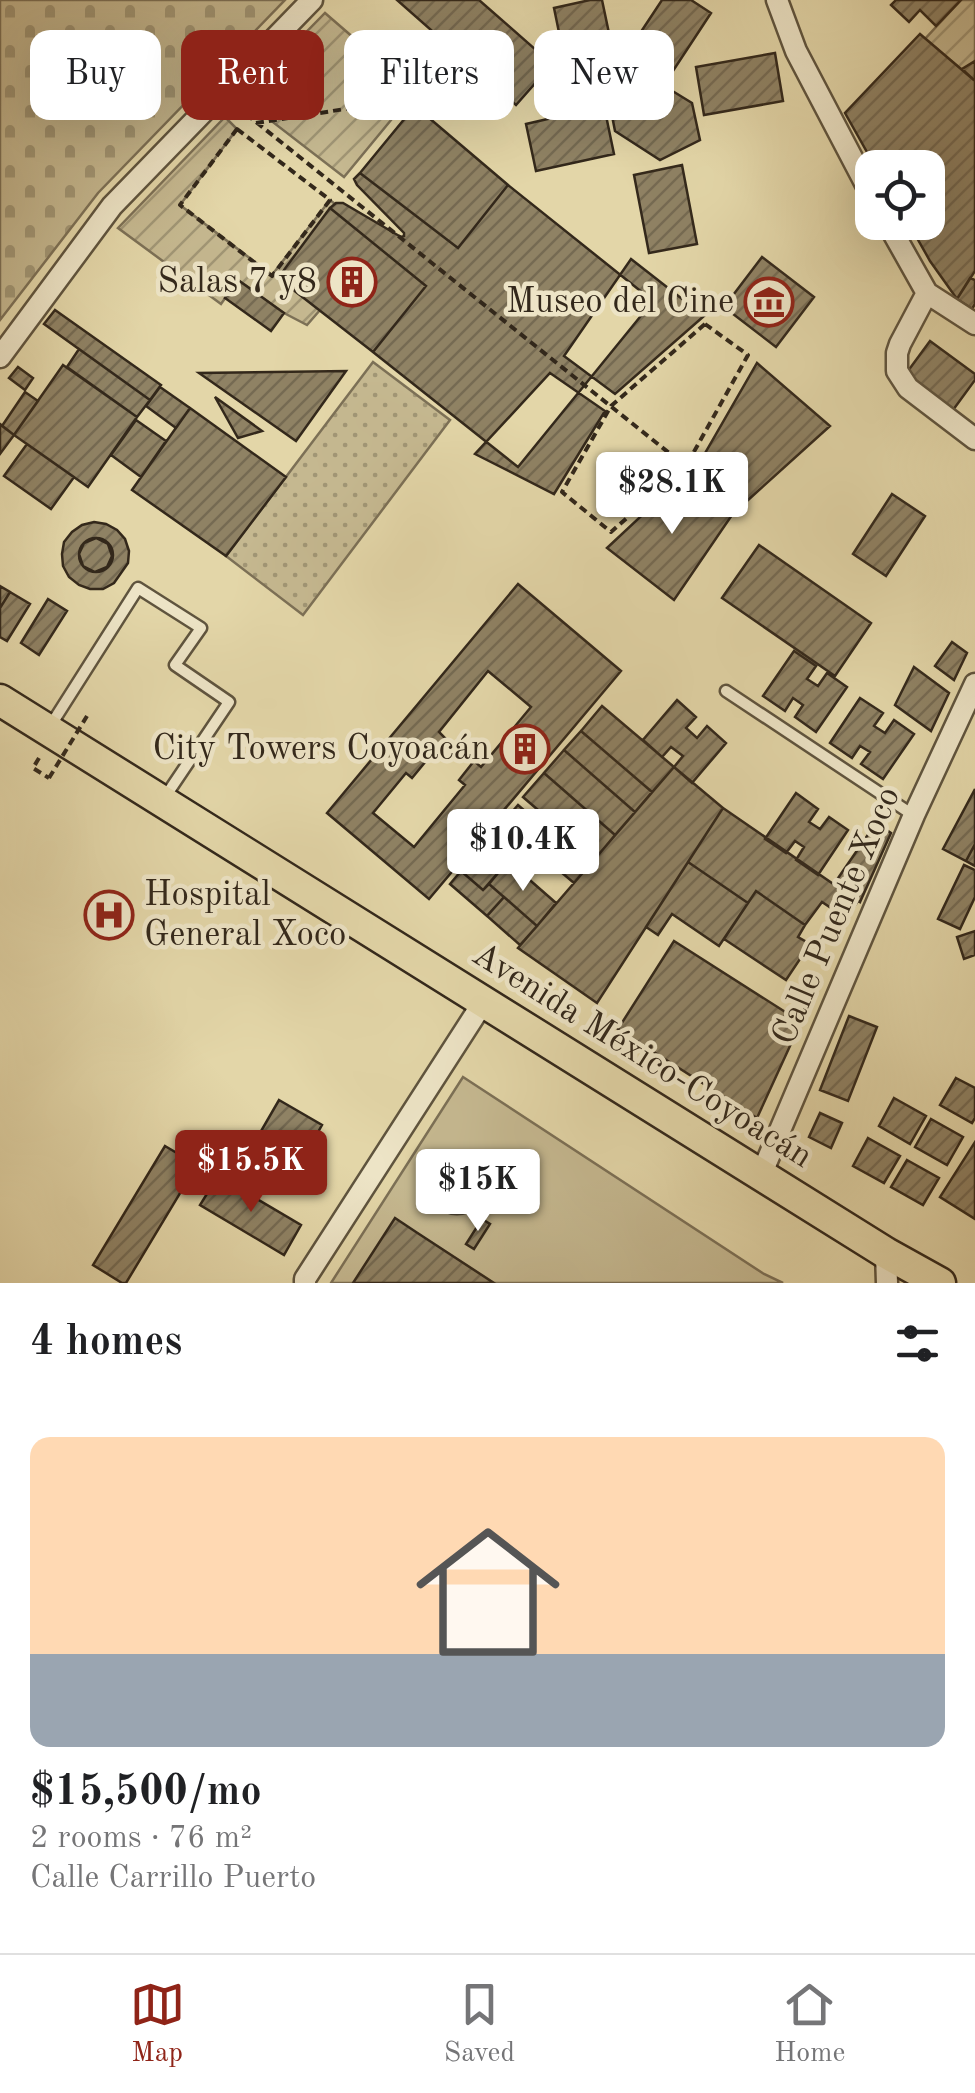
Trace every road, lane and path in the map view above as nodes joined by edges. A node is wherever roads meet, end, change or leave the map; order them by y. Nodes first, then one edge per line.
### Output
1 (312, 0) edge
2 (778, 0) edge
3 (344, 109) edge
4 (252, 120) edge
5 (256, 123) junction
6 (855, 164) edge
7 (330, 200) joint
8 (898, 240) edge
9 (927, 293) junction
10 (975, 324) edge
11 (0, 357) edge
12 (612, 406) junction
13 (975, 439) edge
14 (686, 466) junction
15 (739, 509) dead end
16 (975, 684) edge
17 (726, 691) dead end
18 (0, 700) edge
19 (87, 716) dead end
20 (48, 730) junction
21 (50, 778) dead end
22 (163, 801) junction
23 (914, 815) junction
24 (484, 1001) junction
25 (477, 1172) joint
26 (761, 1175) junction
27 (886, 1268) edge
28 (305, 1283) edge
29 (940, 1283) edge

1 - 11 street
2 - 6 street
3 - 5 path
4 - 5 path
5 - 12 path
7 - 7 path
8 - 9 street
9 - 10 street
9 - 13 street
12 - 14 path
12 - 14 path
12 - 14 path
14 - 15 path
16 - 23 street, Calle Puente Xoco
17 - 23 lane
18 - 20 main road, Avenida México-Coyoacán
19 - 21 path, bridge
20 - 22 main road, Avenida México-Coyoacán
20 - 22 lane
22 - 24 main road, Avenida México-Coyoacán
23 - 26 street, Calle Puente Xoco
24 - 26 main road, Avenida México-Coyoacán
24 - 28 street
25 - 25 lane
26 - 27 main road, Avenida México-Coyoacán
27 - 29 main road, Avenida México-Coyoacán

